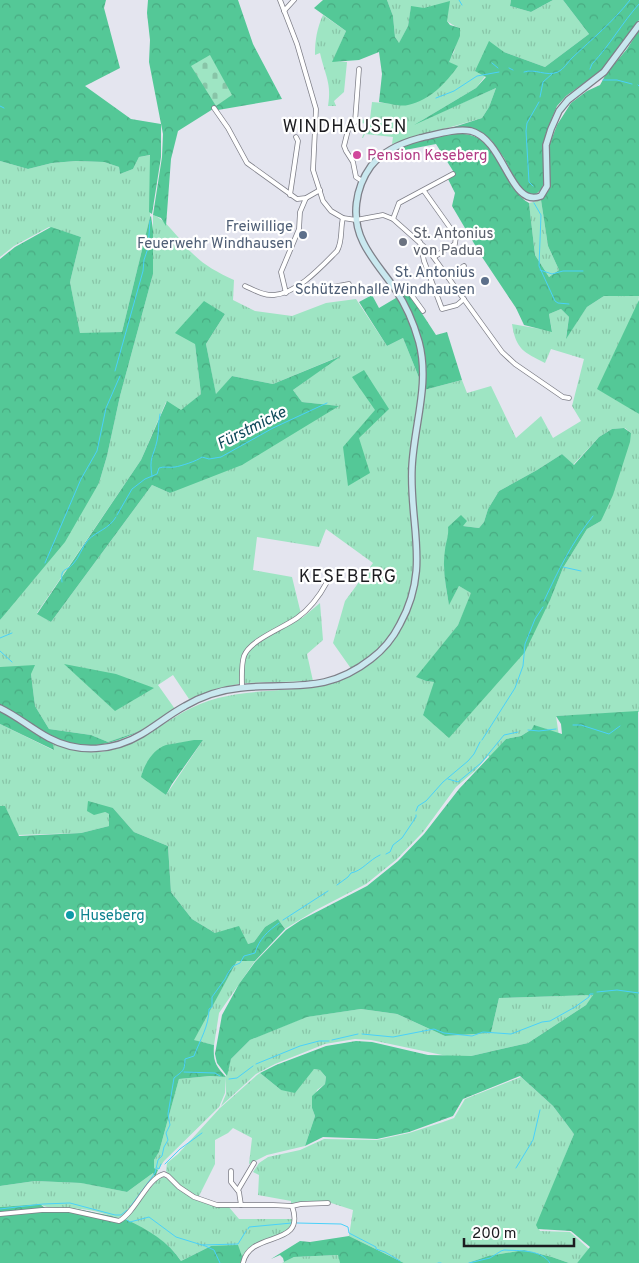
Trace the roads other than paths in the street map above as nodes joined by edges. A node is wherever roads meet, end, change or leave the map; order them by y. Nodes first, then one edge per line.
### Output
1 (280, 0) edge
2 (294, 0) edge
3 (284, 11) junction
4 (639, 25) edge
5 (359, 69) dead end
6 (214, 108) dead end
7 (296, 137) dead end
8 (453, 174) dead end
9 (362, 181) junction
10 (320, 190) junction
11 (424, 191) junction
12 (290, 195) junction
13 (306, 198) junction
14 (343, 218) junction
15 (392, 219) junction
16 (356, 220) junction
17 (420, 242) junction
18 (434, 257) junction
19 (464, 266) dead end
20 (448, 277) junction
21 (349, 284) dead end
22 (245, 286) dead end
23 (295, 288) junction
24 (397, 291) junction
25 (286, 292) junction
26 (464, 299) junction
27 (423, 311) dead end
28 (569, 398) dead end
29 (327, 582) dead end
30 (242, 687) junction
31 (0, 708) edge
32 (254, 1163) dead end
33 (230, 1171) dead end
34 (238, 1190) junction
35 (328, 1203) dead end
36 (241, 1205) junction
37 (292, 1206) junction
38 (0, 1214) edge
39 (243, 1263) edge

1 - 3 street
2 - 3 street
3 - 10 street
4 - 9 main road
5 - 9 street
6 - 12 street
7 - 12 street
8 - 11 street
9 - 16 main road
10 - 13 street
10 - 14 street
11 - 15 street
11 - 18 street
12 - 13 street
13 - 25 street
14 - 16 street
14 - 23 street
15 - 16 street
15 - 17 street
16 - 24 main road
17 - 18 street
17 - 26 street
18 - 20 street
19 - 20 street
20 - 26 street
21 - 23 street
22 - 25 street
23 - 25 street
24 - 27 street
24 - 30 main road
26 - 28 street
29 - 30 street
30 - 31 main road
32 - 34 street
33 - 34 street
34 - 36 street
35 - 37 street
36 - 37 street
36 - 38 street
37 - 39 street

